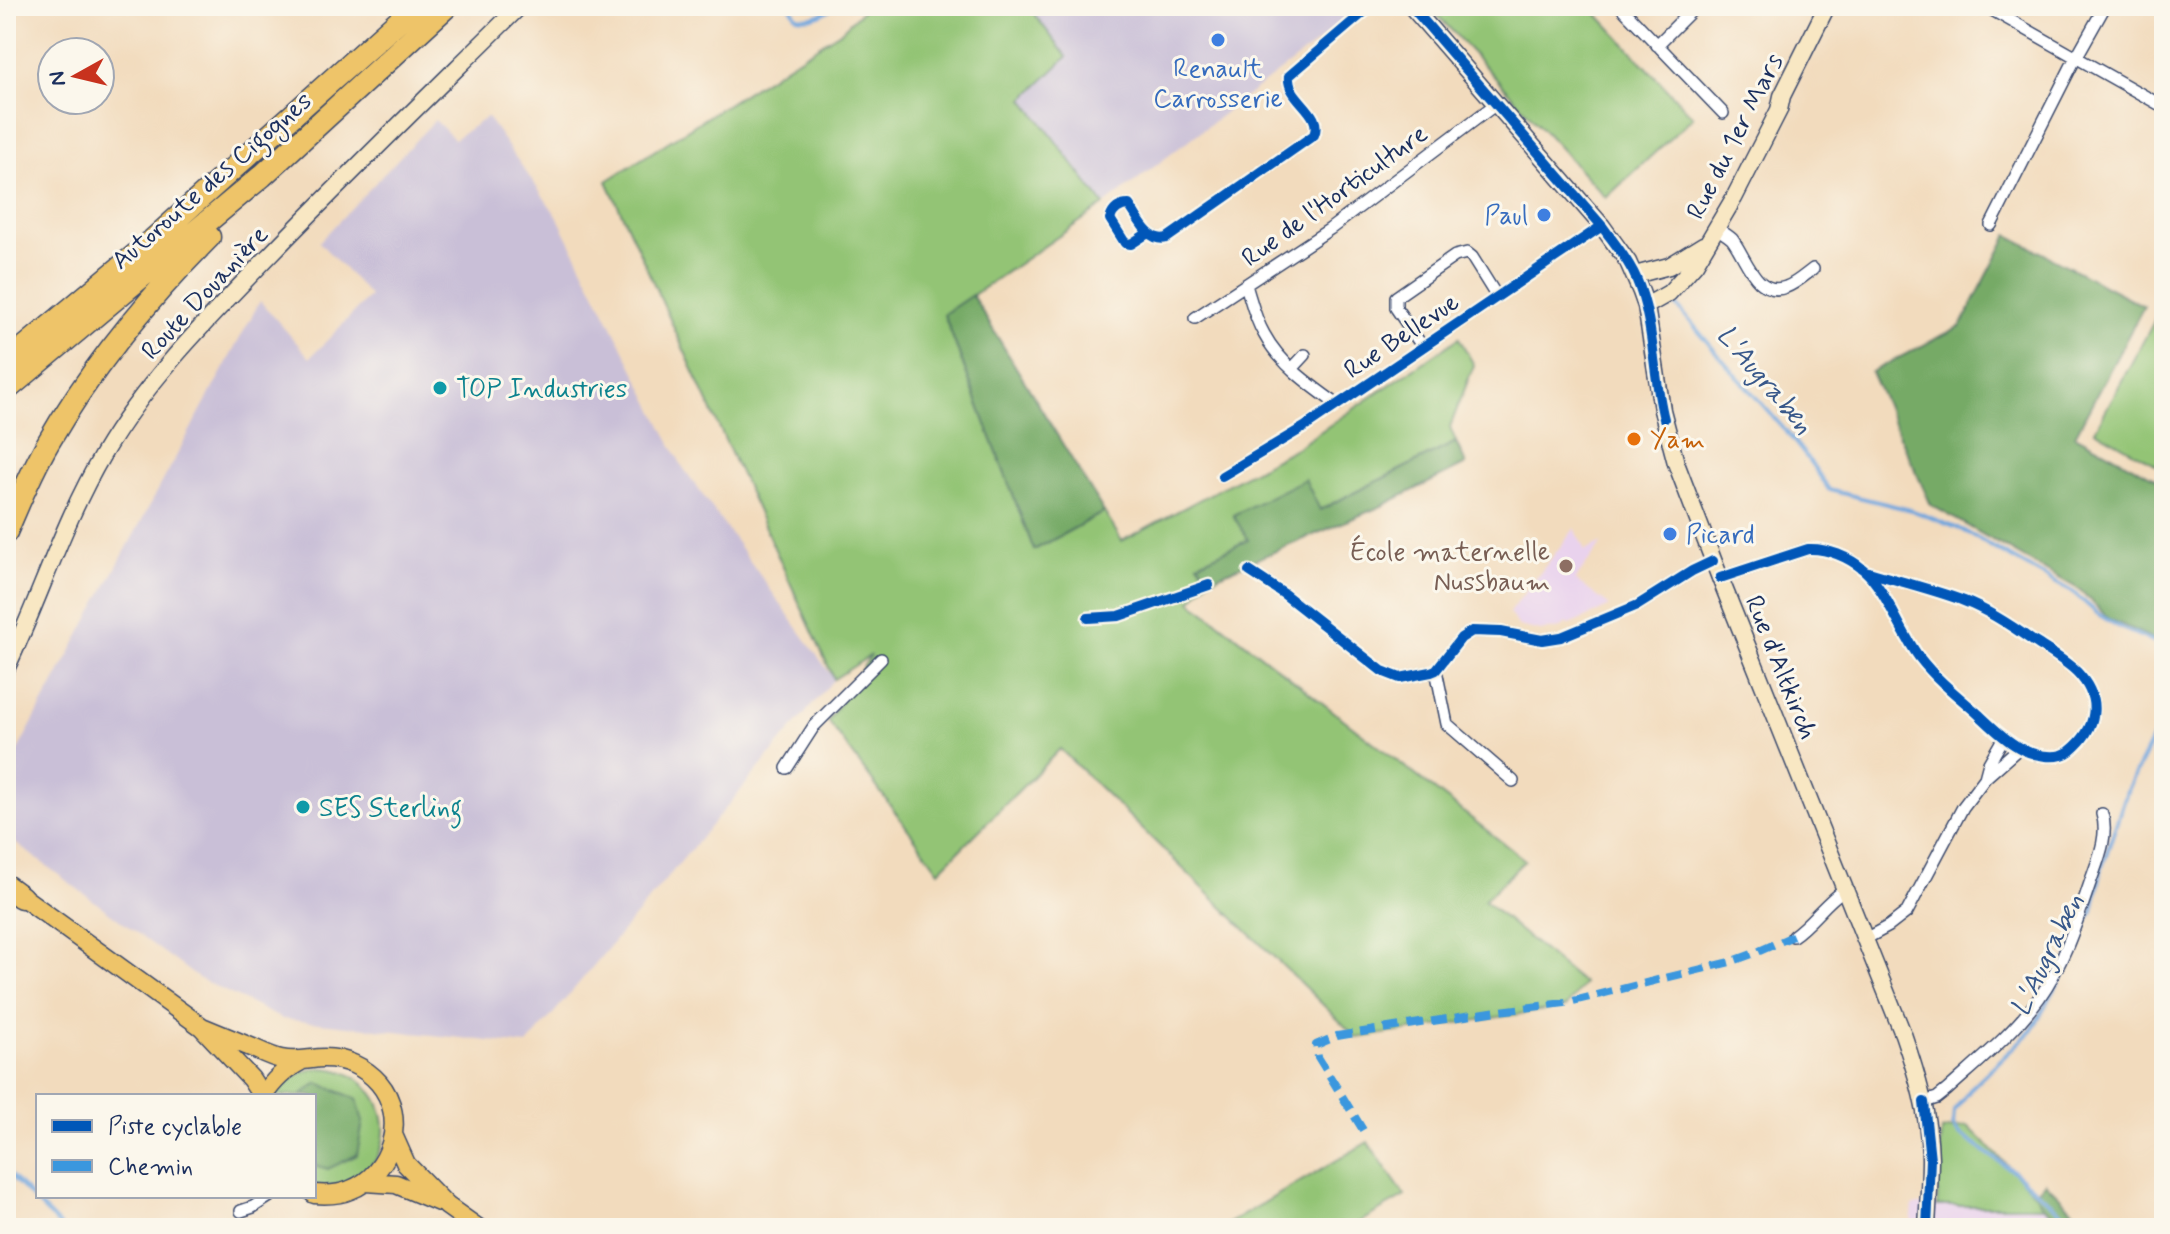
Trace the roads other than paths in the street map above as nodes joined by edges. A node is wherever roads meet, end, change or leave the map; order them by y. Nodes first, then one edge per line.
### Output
1 (415, 6) edge
2 (447, 6) edge
3 (520, 6) edge
4 (1371, 6) edge
5 (1411, 6) edge
6 (1620, 6) edge
7 (1696, 6) edge
8 (1827, 6) edge
9 (1985, 6) edge
10 (2105, 6) edge
11 (1657, 45) junction
12 (2076, 57) junction
13 (1496, 104) junction
14 (2164, 107) edge
15 (1723, 113) dead end
16 (262, 176) junction
17 (1991, 225) dead end
18 (1602, 226) junction
19 (1716, 228) junction
20 (1148, 233) dead end
21 (1704, 244) junction
22 (145, 247) junction
23 (1813, 269) dead end
24 (1635, 275) junction
25 (1246, 285) junction
26 (1497, 297) junction
27 (1646, 306) junction
28 (1195, 318) dead end
29 (6, 345) edge
30 (1422, 346) junction
31 (1305, 355) dead end
32 (6, 363) edge
33 (1292, 369) junction
34 (6, 390) edge
35 (1338, 405) junction
36 (1222, 476) dead end
37 (6, 532) edge
38 (1713, 561) junction
39 (1249, 571) dead end
40 (1865, 571) junction
41 (1720, 578) junction
42 (881, 659) dead end
43 (6, 669) edge
44 (1436, 670) junction
45 (2004, 737) junction
46 (2019, 748) junction
47 (787, 768) dead end
48 (1985, 778) junction
49 (1513, 781) dead end
50 (2102, 814) dead end
51 (11, 889) edge
52 (1845, 889) junction
53 (1793, 936) dead end
54 (1865, 939) junction
55 (202, 1027) junction
56 (301, 1061) junction
57 (261, 1094) edge
58 (263, 1094) edge
59 (1924, 1102) junction
60 (394, 1137) junction
61 (366, 1182) junction
62 (316, 1194) edge
63 (246, 1198) edge
64 (267, 1198) edge
65 (447, 1206) junction
66 (478, 1228) edge
67 (1927, 1228) edge

1 - 22 highway, Autoroute des Cigognes
2 - 16 highway, Autoroute des Cigognes
3 - 43 main road, Route Douanière
4 - 20 street
5 - 13 main road, Rue d'Altkirch
6 - 11 street
7 - 11 street
8 - 19 main road, Rue du 1er Mars
9 - 12 street
10 - 12 street
11 - 15 street
12 - 14 street
12 - 17 street
13 - 18 main road, Rue d'Altkirch
13 - 25 street, Rue de l'Horticulture
16 - 34 highway, Autoroute des Cigognes
16 - 37 highway
18 - 24 main road, Rue d'Altkirch
18 - 26 street, Rue Bellevue
19 - 21 main road, Rue du 1er Mars
19 - 23 street
21 - 24 main road, Rue du 1er Mars
21 - 27 main road, Rue du 1er Mars
22 - 29 highway
22 - 32 highway, Autoroute des Cigognes
24 - 27 main road, Rue d'Altkirch
25 - 28 street, Rue de l'Horticulture
25 - 33 street
26 - 30 street, Rue Bellevue
26 - 30 street, Rue Bellevue
27 - 38 main road, Rue d'Altkirch
30 - 35 street, Rue Bellevue
31 - 33 street
33 - 35 street
35 - 36 street, Rue Bellevue
38 - 41 main road, Rue d'Altkirch
38 - 44 street
39 - 44 street
40 - 41 street
40 - 45 street
40 - 46 street
41 - 52 main road, Rue d'Altkirch
42 - 47 street
44 - 49 street
45 - 46 street
45 - 48 street
46 - 48 street
48 - 54 street
50 - 59 street
51 - 55 main road
52 - 53 street
52 - 54 main road, Rue d'Altkirch
54 - 59 main road, Rue d'Altkirch
55 - 56 main road
55 - 57 main road
56 - 58 main road
56 - 60 main road
59 - 67 main road, Rue d'Altkirch
60 - 61 main road
60 - 65 main road
61 - 62 main road
61 - 65 main road
63 - 64 street
65 - 66 main road

